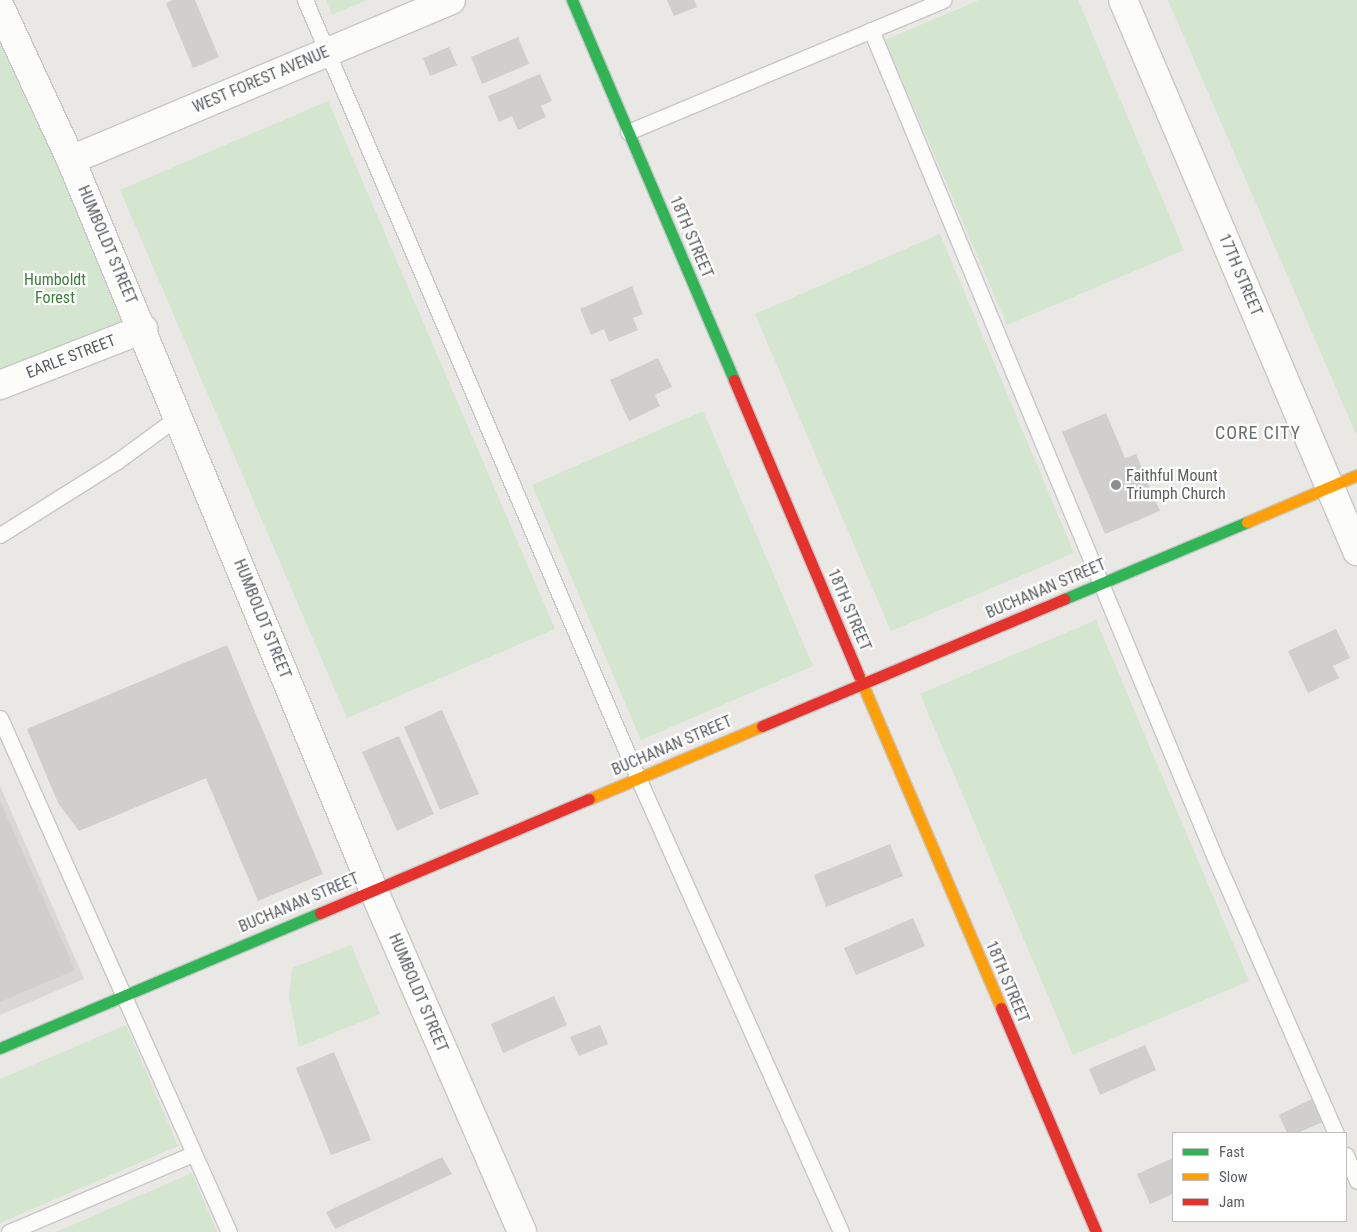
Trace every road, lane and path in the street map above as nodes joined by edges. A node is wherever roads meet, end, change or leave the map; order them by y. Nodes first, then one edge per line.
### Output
1 (305, 0) edge
2 (451, 0) edge
3 (572, 0) edge
4 (943, 0) edge
5 (1123, 0) edge
6 (0, 7) edge
7 (871, 30) junction
8 (327, 52) junction
9 (628, 132) junction
10 (71, 160) junction
11 (142, 329) junction
12 (0, 385) edge
13 (179, 416) junction
14 (1357, 475) edge
15 (1330, 486) junction
16 (0, 535) edge
17 (1357, 551) edge
18 (1100, 584) junction
19 (862, 683) junction
20 (0, 718) edge
21 (638, 778) junction
22 (373, 889) junction
23 (121, 996) junction
24 (0, 1048) edge
25 (1336, 1132) edge
26 (193, 1154) junction
27 (1347, 1158) edge
28 (1357, 1181) edge
29 (9, 1232) edge
30 (228, 1232) edge
31 (522, 1232) edge
32 (841, 1232) edge
33 (1096, 1232) edge

1 - 8 lane
2 - 8 street, WEST FOREST AVENUE
3 - 9 street, 18TH STREET
4 - 7 lane
5 - 15 street, 17TH STREET
6 - 10 street, HUMBOLDT STREET
7 - 9 lane
7 - 18 lane
8 - 10 street, WEST FOREST AVENUE
8 - 21 lane
9 - 19 street, 18TH STREET
10 - 11 street, HUMBOLDT STREET
11 - 12 street, EARLE STREET
11 - 13 street, HUMBOLDT STREET
13 - 16 lane
13 - 22 street, HUMBOLDT STREET
14 - 15 street, BUCHANAN STREET
15 - 17 street, 17TH STREET
15 - 18 street, BUCHANAN STREET
18 - 19 street, BUCHANAN STREET
18 - 25 lane
19 - 21 street, BUCHANAN STREET
19 - 33 street, 18TH STREET
20 - 23 lane
21 - 22 street, BUCHANAN STREET
21 - 32 lane
22 - 23 street, BUCHANAN STREET
22 - 31 street, HUMBOLDT STREET
23 - 24 street, BUCHANAN STREET
23 - 26 lane
26 - 29 lane
26 - 30 lane
27 - 28 lane

